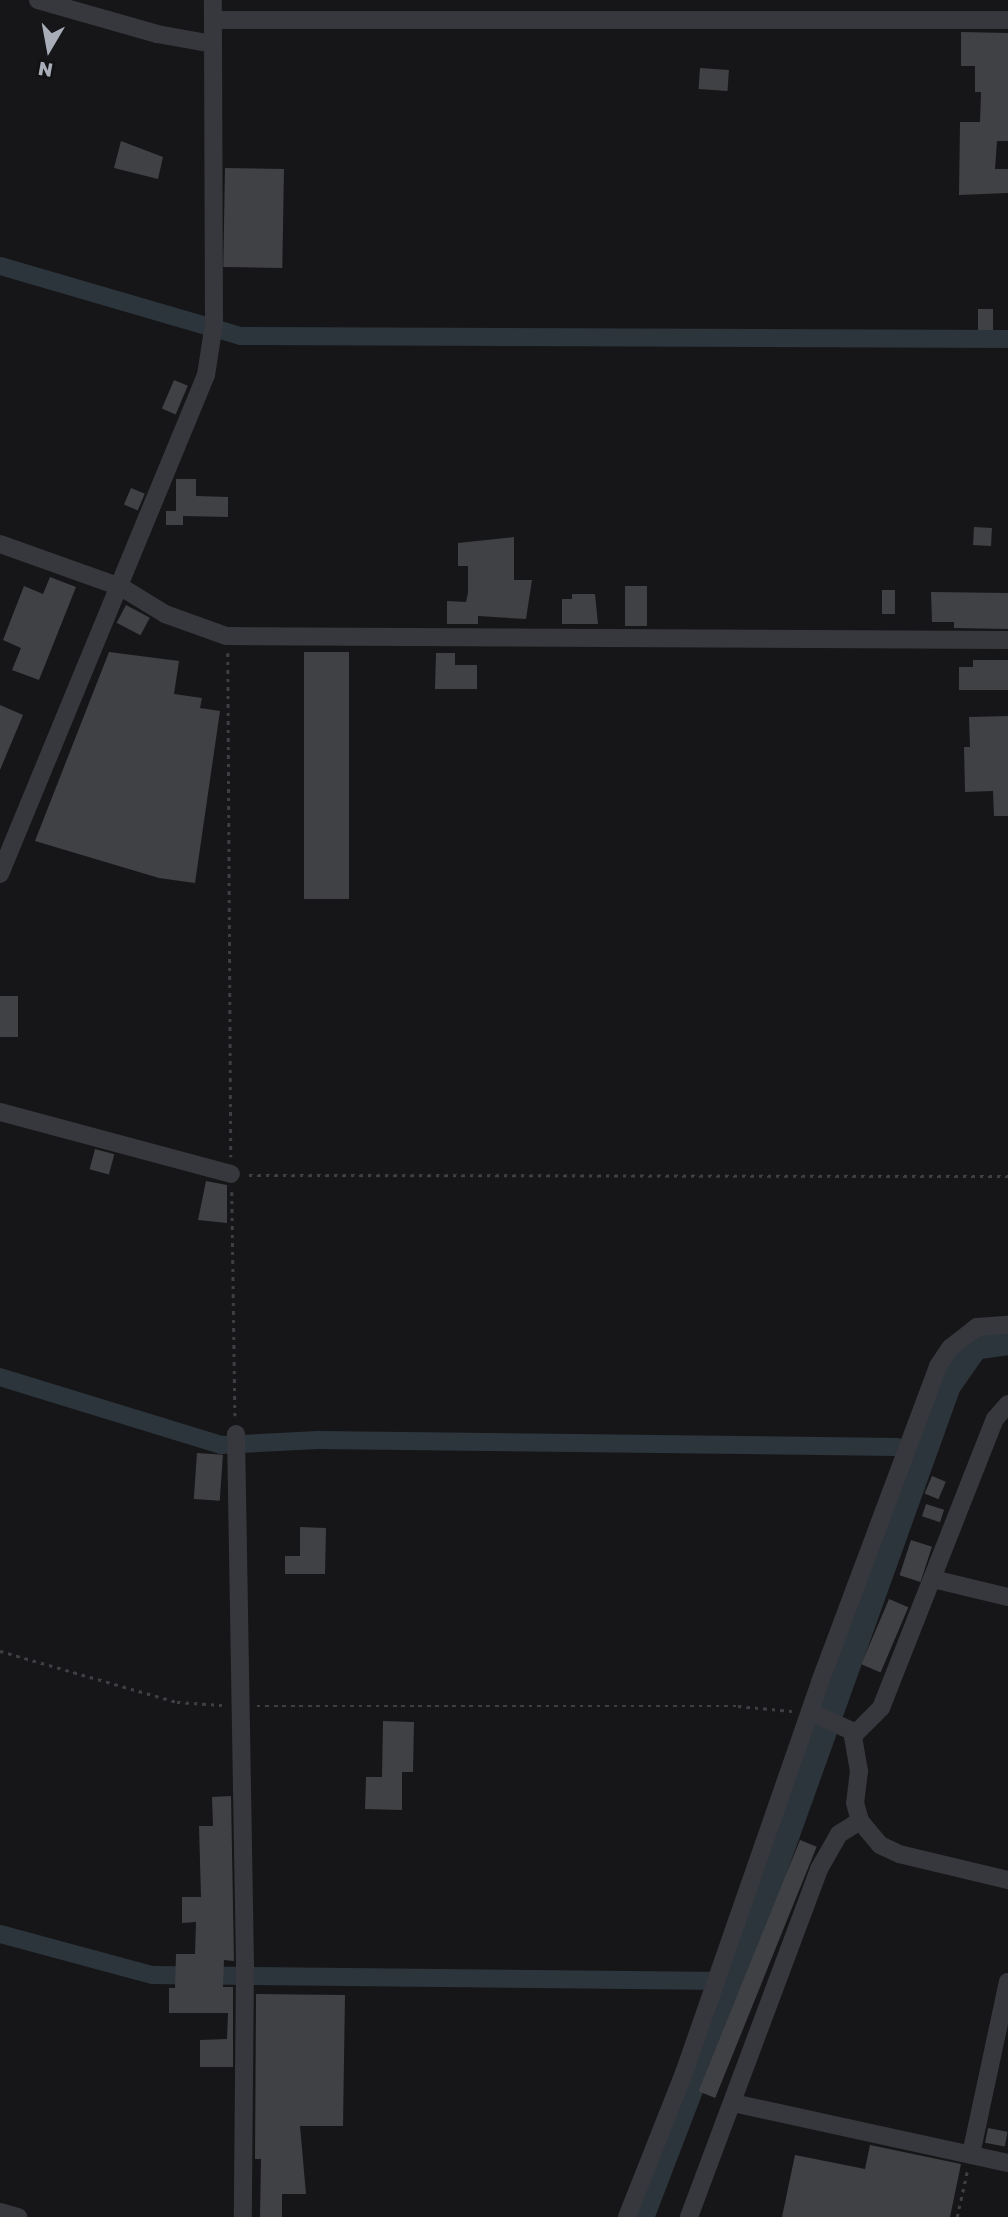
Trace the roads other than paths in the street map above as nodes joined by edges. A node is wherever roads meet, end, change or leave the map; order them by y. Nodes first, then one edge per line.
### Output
1 (38, 0) edge
2 (213, 0) edge
3 (213, 20) junction
4 (1008, 20) edge
5 (213, 44) junction
6 (0, 544) edge
7 (121, 587) junction
8 (1008, 640) edge
9 (0, 874) edge
10 (0, 1112) edge
11 (231, 1174) road end
12 (1008, 1325) edge
13 (1008, 1404) edge
14 (236, 1434) road end
15 (933, 1579) junction
16 (1008, 1597) edge
17 (813, 1713) junction
18 (853, 1736) junction
19 (860, 1821) junction
20 (1008, 1880) edge
21 (1008, 1982) edge
22 (733, 2102) junction
23 (971, 2154) junction
24 (1008, 2162) edge
25 (0, 2212) edge
26 (18, 2217) edge
27 (243, 2217) edge
28 (627, 2217) edge
29 (689, 2217) edge

1 - 5 street
2 - 3 street
3 - 4 street
3 - 5 street
5 - 7 street
6 - 7 street
7 - 8 street
7 - 9 street
10 - 11 street
12 - 17 street
13 - 15 street
14 - 27 street
15 - 16 street
15 - 18 street
17 - 18 street
17 - 28 street
18 - 19 street
19 - 20 street
19 - 22 street
21 - 23 street
22 - 23 street
22 - 29 street
23 - 24 street
25 - 26 street

